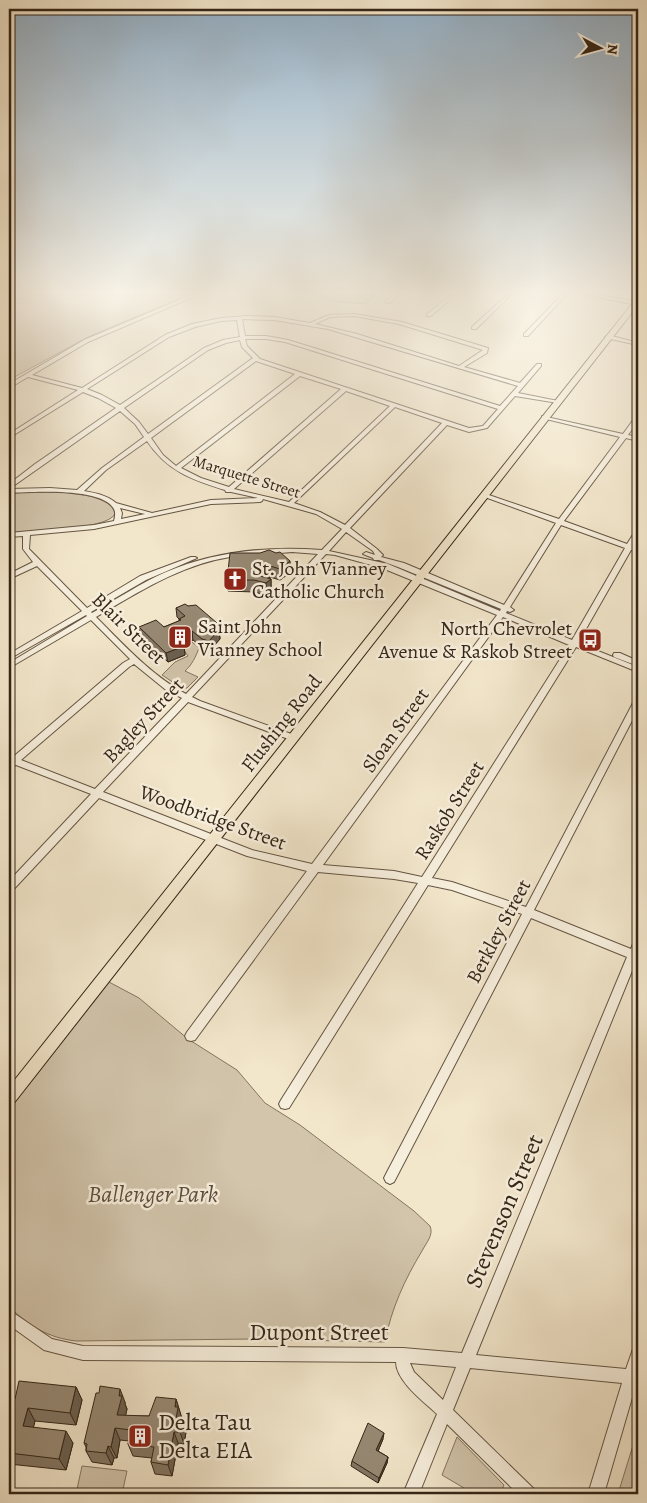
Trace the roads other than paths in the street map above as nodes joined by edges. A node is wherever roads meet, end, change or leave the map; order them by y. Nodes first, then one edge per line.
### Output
1 (43, 365) edge
2 (120, 365) edge
3 (183, 365) edge
4 (247, 365) edge
5 (274, 365) edge
6 (363, 365) edge
7 (455, 365) edge
8 (464, 365) edge
9 (539, 365) dead end
10 (585, 365) edge
11 (461, 367) junction
12 (299, 374) junction
13 (26, 375) junction
14 (521, 385) junction
15 (9, 386) edge
16 (81, 389) junction
17 (345, 389) junction
18 (514, 394) junction
19 (556, 402) junction
20 (394, 405) junction
21 (120, 408) junction
22 (501, 408) junction
23 (544, 417) junction
24 (638, 417) edge
25 (446, 422) junction
26 (9, 436) edge
27 (624, 436) junction
28 (146, 438) junction
29 (638, 439) edge
30 (177, 468) junction
31 (9, 487) edge
32 (231, 489) junction
33 (9, 491) edge
34 (79, 492) junction
35 (484, 495) junction
36 (265, 498) junction
37 (220, 501) junction
38 (290, 504) junction
39 (115, 506) junction
40 (157, 514) junction
41 (560, 521) junction
42 (117, 523) junction
43 (346, 528) junction
44 (638, 531) edge
45 (27, 533) junction
46 (9, 535) edge
47 (633, 548) edge
48 (326, 550) junction
49 (376, 560) junction
50 (37, 563) junction
51 (421, 576) junction
52 (9, 577) edge
53 (504, 611) junction
54 (89, 614) junction
55 (576, 641) junction
56 (9, 657) edge
57 (135, 660) junction
58 (638, 664) edge
59 (9, 666) edge
60 (638, 670) edge
61 (186, 698) junction
62 (638, 701) edge
63 (294, 738) junction
64 (10, 762) edge
65 (97, 794) junction
66 (212, 839) junction
67 (315, 868) junction
68 (426, 880) junction
69 (9, 887) edge
70 (528, 912) junction
71 (637, 952) edge
72 (191, 1036) dead end
73 (9, 1098) edge
74 (285, 1104) dead end
75 (390, 1178) dead end
76 (9, 1318) edge
77 (638, 1354) edge
78 (403, 1355) junction
79 (466, 1360) junction
80 (635, 1377) edge
81 (445, 1412) junction
82 (411, 1494) edge
83 (529, 1494) edge
84 (596, 1494) edge

1 - 13 street
2 - 16 street
3 - 21 street
4 - 28 street
5 - 12 street
6 - 22 street
7 - 11 street
8 - 11 street
9 - 14 street
10 - 19 main road, Flushing Road
11 - 14 street
12 - 17 street
12 - 30 street
13 - 15 street
13 - 16 street, Marquette Street
14 - 18 street
16 - 21 street, Marquette Street
16 - 26 street
17 - 20 street
17 - 32 street
18 - 19 street
18 - 22 street
19 - 23 main road, Flushing Road
20 - 25 street
20 - 38 street
21 - 28 street, Marquette Street
21 - 31 street
22 - 25 street
23 - 27 street
23 - 35 main road, Flushing Road
24 - 27 street, Sloan Street
25 - 43 street, Bagley Street
27 - 29 street
27 - 41 street, Sloan Street
28 - 30 street, Marquette Street
28 - 34 street
30 - 32 street, Marquette Street
32 - 36 street, Marquette Street
32 - 37 street
33 - 34 street
34 - 39 street
35 - 41 street
35 - 51 main road, Flushing Road
36 - 37 street
36 - 38 street, Marquette Street
37 - 40 street
38 - 43 street, Marquette Street
39 - 40 street
39 - 42 street
40 - 42 street
41 - 47 street
41 - 53 street, Sloan Street
42 - 45 street
43 - 48 street, Bagley Street
43 - 49 street, Marquette Street
44 - 47 street, Raskob Street
45 - 46 street
45 - 50 street, Blair Street
47 - 55 street, Raskob Street
48 - 49 street
48 - 54 street
48 - 61 street, Bagley Street
49 - 51 street
50 - 52 street
50 - 54 street, Blair Street
51 - 53 street
51 - 63 main road, Flushing Road
53 - 55 street
53 - 67 street, Sloan Street
54 - 56 street
54 - 57 street, Blair Street
54 - 59 street
55 - 58 street
55 - 60 street
55 - 68 street, Raskob Street
57 - 61 street, Blair Street
57 - 64 street
61 - 63 street, Blair Street
61 - 65 street, Bagley Street
62 - 70 street, Berkley Street
63 - 66 main road, Flushing Road
64 - 65 street, Woodbridge Street
65 - 66 street, Woodbridge Street
65 - 69 street, Bagley Street
66 - 67 street, Woodbridge Street
66 - 73 main road, Flushing Road
67 - 68 street, Woodbridge Street
67 - 72 street, Sloan Street
68 - 70 street, Woodbridge Street
68 - 74 street, Raskob Street
70 - 71 street, Woodbridge Street
70 - 75 street, Berkley Street
71 - 79 street, Stevenson Street
76 - 78 street, Dupont Street
77 - 80 street
78 - 79 street, Dupont Street
78 - 81 street
79 - 80 street, Dupont Street
79 - 81 street, Stevenson Street
80 - 84 street
81 - 82 street, Stevenson Street
81 - 83 street

